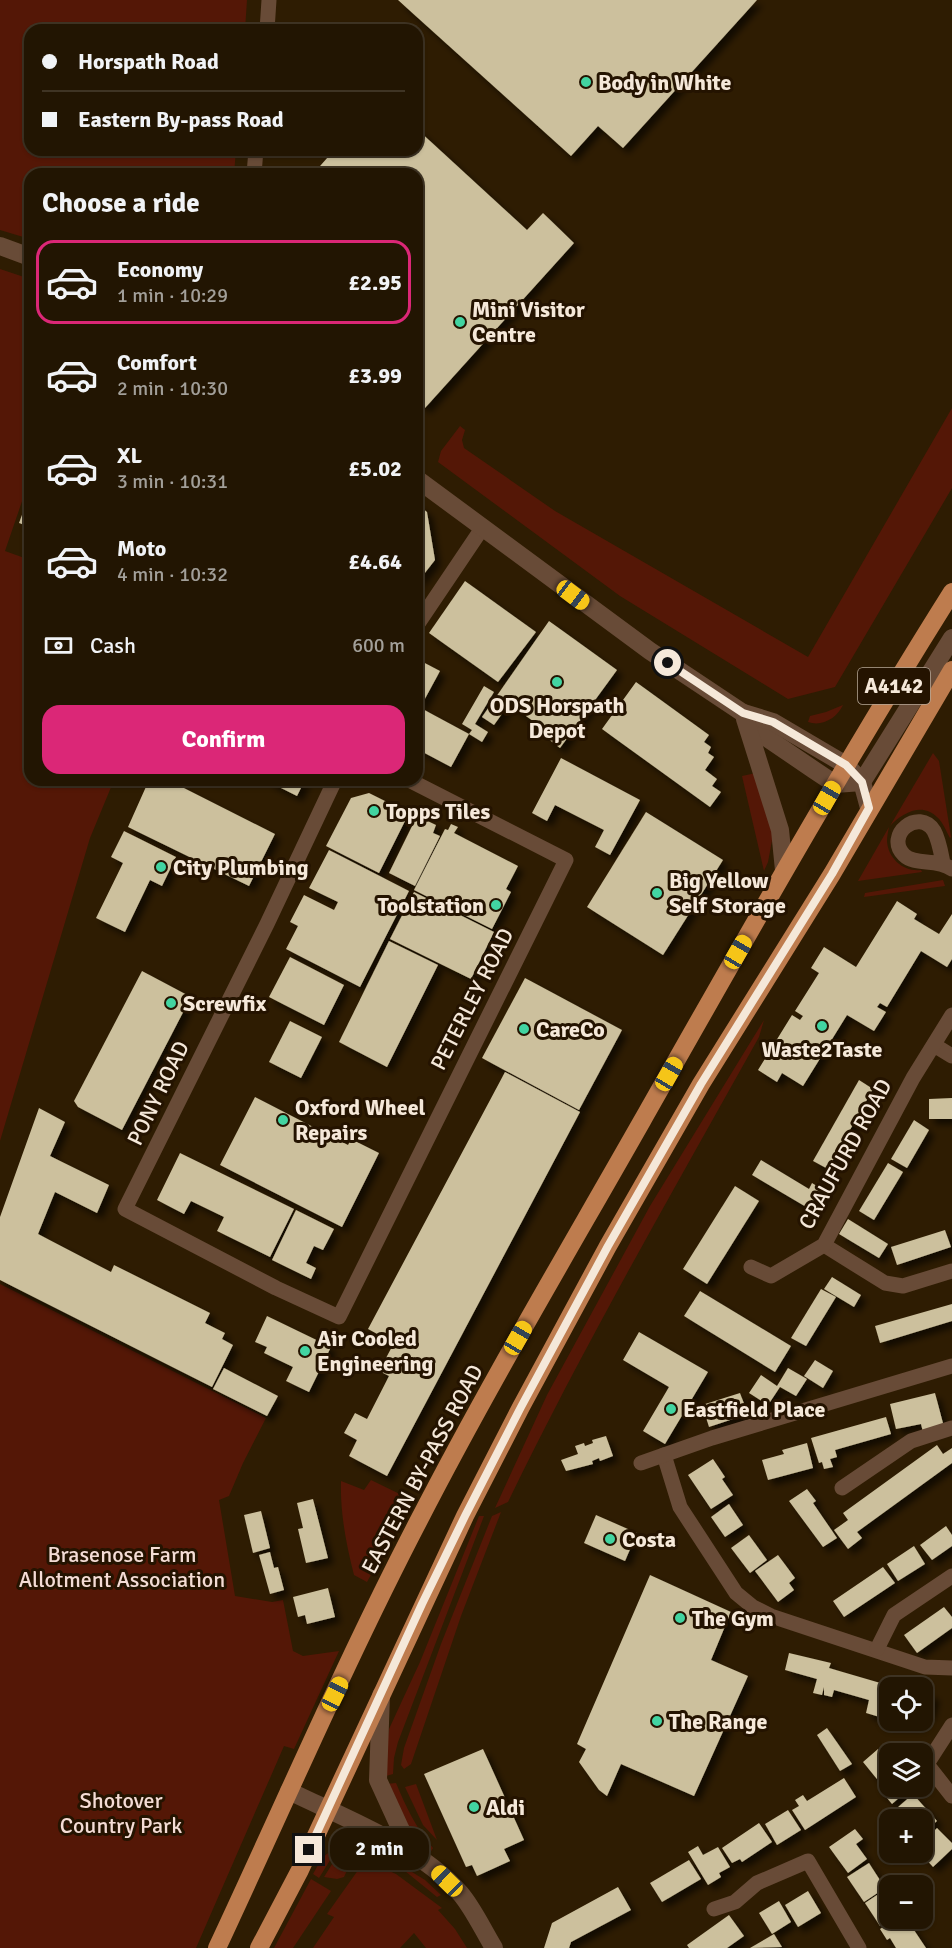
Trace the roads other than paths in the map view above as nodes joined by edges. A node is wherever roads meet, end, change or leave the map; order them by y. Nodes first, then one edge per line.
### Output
1 (269, 0) edge
2 (267, 24) edge
3 (0, 246) edge
4 (24, 254) edge
5 (423, 483) edge
6 (483, 527) junction
7 (952, 592) edge
8 (423, 616) edge
9 (952, 638) edge
10 (952, 670) edge
11 (743, 713) junction
12 (846, 765) junction
13 (862, 782) junction
14 (835, 784) junction
15 (332, 786) edge
16 (421, 786) edge
17 (869, 808) junction
18 (784, 870) junction
19 (952, 1015) edge
20 (934, 1045) junction
21 (952, 1056) edge
22 (824, 1245) junction
23 (751, 1267) dead end
24 (952, 1271) edge
25 (339, 1317) joint
26 (952, 1366) edge
27 (952, 1428) edge
28 (663, 1455) junction
29 (641, 1463) dead end
30 (842, 1488) dead end
31 (952, 1576) edge
32 (877, 1649) junction
33 (952, 1668) edge
34 (381, 1693) junction
35 (952, 1725) edge
36 (933, 1745) edge
37 (933, 1772) edge
38 (289, 1791) junction
39 (952, 1796) edge
40 (327, 1810) junction
41 (415, 1856) junction
42 (714, 1909) dead end
43 (217, 1948) edge
44 (259, 1948) edge
45 (494, 1948) edge
46 (859, 1948) edge

1 - 2 street
3 - 4 street
5 - 6 street
6 - 8 street
6 - 11 street
7 - 12 highway, EASTERN BY-PASS ROAD / A4142
9 - 13 street
10 - 17 highway, A4142
11 - 12 street
11 - 14 street
11 - 18 street
12 - 13 street
12 - 14 highway, EASTERN BY-PASS ROAD / A4142
13 - 14 street
13 - 17 street
14 - 18 highway, EASTERN BY-PASS ROAD / A4142
15 - 25 street, PONY ROAD
16 - 25 street, PETERLEY ROAD
17 - 34 highway, A4142
18 - 38 highway, EASTERN BY-PASS ROAD / A4142
19 - 20 street, CRAUFURD ROAD
20 - 21 street
20 - 22 street, CRAUFURD ROAD
22 - 23 street, CRAUFURD ROAD
22 - 24 street
26 - 28 street
27 - 30 street
28 - 29 street
28 - 32 street
31 - 32 street
32 - 33 street
34 - 40 highway, A4142
34 - 41 street
35 - 36 street
37 - 39 street
38 - 40 street
38 - 43 highway, EASTERN BY-PASS ROAD / A4142
40 - 41 street
40 - 44 highway, A4142
41 - 45 street
42 - 46 street

